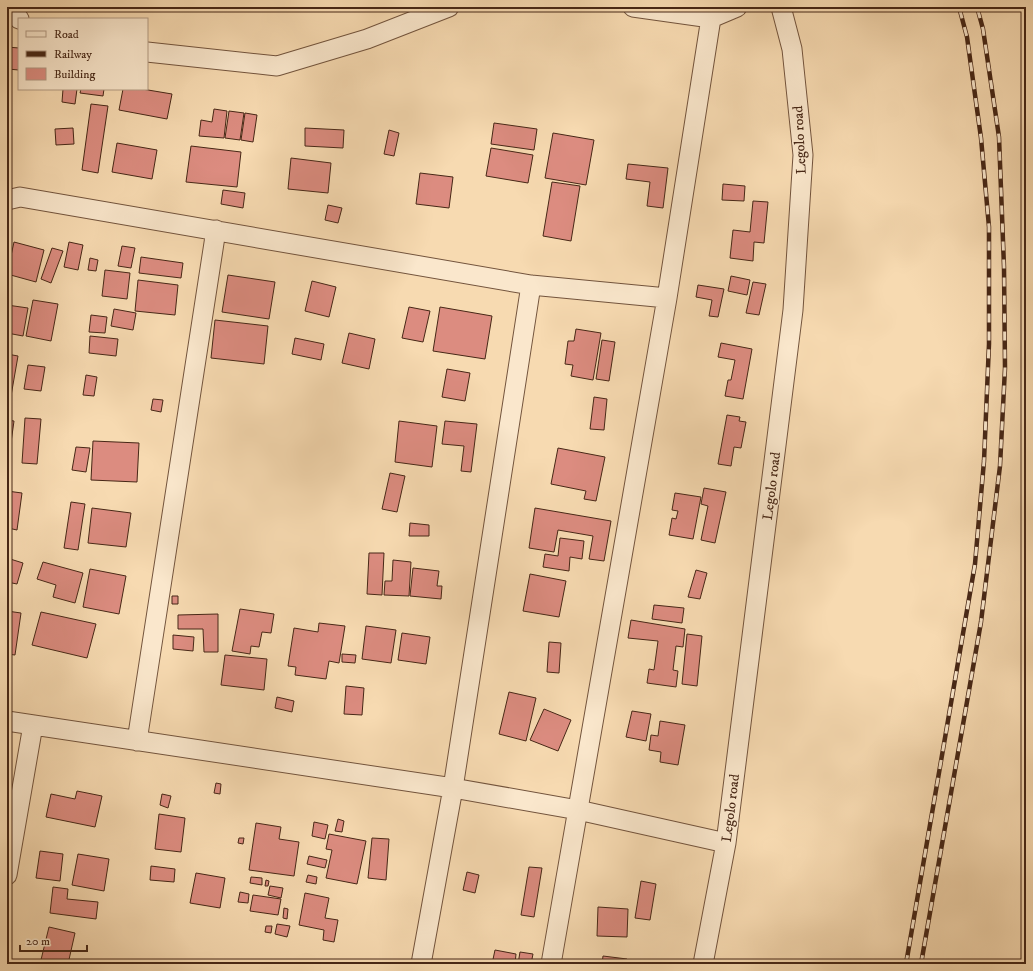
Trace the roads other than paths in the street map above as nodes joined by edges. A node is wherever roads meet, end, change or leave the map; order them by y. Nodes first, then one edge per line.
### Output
1 (10, 7) edge
2 (449, 7) edge
3 (633, 7) edge
4 (737, 7) edge
5 (781, 7) edge
6 (18, 18) edge
7 (711, 18) junction
8 (148, 52) edge
9 (7, 200) edge
10 (216, 230) junction
11 (531, 285) junction
12 (667, 298) junction
13 (7, 721) edge
14 (33, 725) junction
15 (137, 741) junction
16 (452, 788) junction
17 (578, 810) junction
18 (726, 843) junction
19 (7, 875) edge
20 (421, 964) edge
21 (551, 964) edge
22 (703, 964) edge

1 - 6 street
2 - 8 street
3 - 7 street
4 - 7 street
5 - 18 street, Legolo road
7 - 12 street
9 - 10 street
10 - 11 street
10 - 15 street
11 - 12 street
11 - 16 street
12 - 17 street
13 - 14 street
14 - 15 street
14 - 19 street
15 - 16 street
16 - 17 street
16 - 20 street
17 - 18 street
17 - 21 street
18 - 22 street, Legolo road

